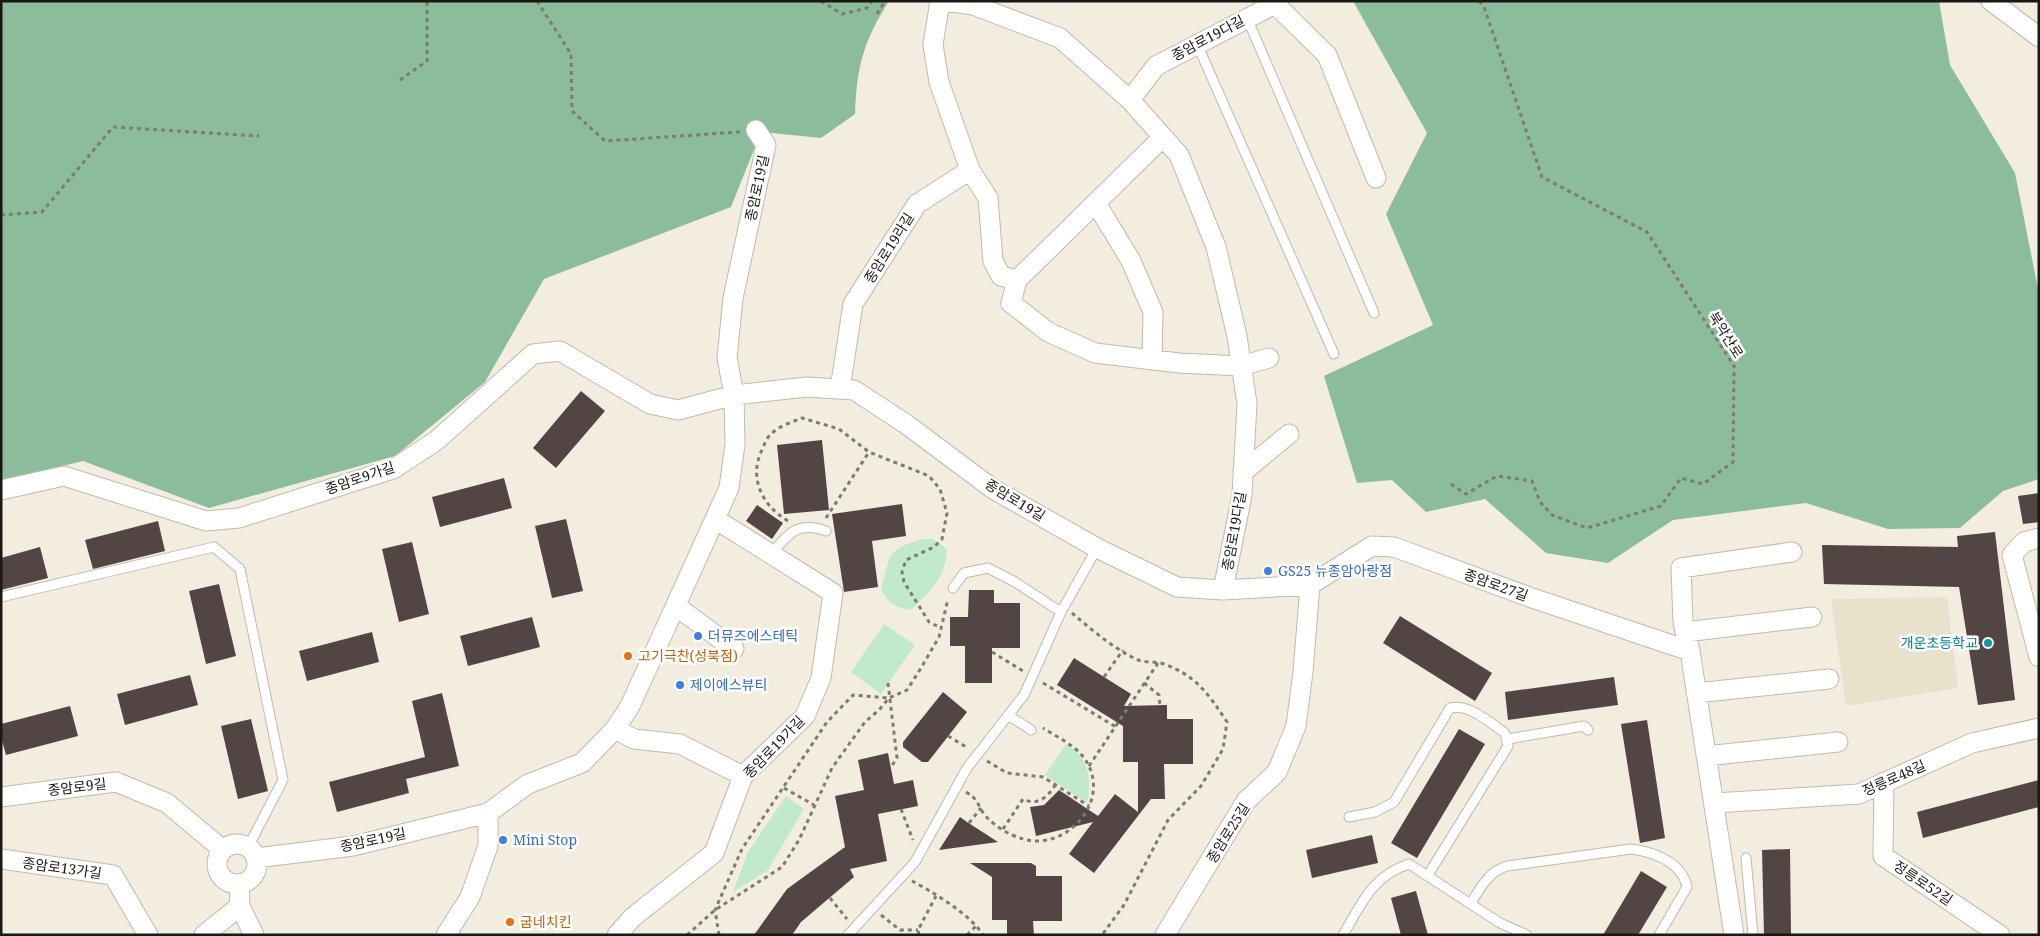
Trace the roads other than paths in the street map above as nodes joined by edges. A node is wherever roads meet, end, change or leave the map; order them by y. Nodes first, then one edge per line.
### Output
1 (940, 1) edge
2 (946, 1) edge
3 (1991, 1) edge
4 (1247, 18) junction
5 (2039, 37) edge
6 (1197, 44) junction
7 (1130, 100) junction
8 (756, 130) road end
9 (1163, 137) junction
10 (970, 170) junction
11 (1376, 178) dead end
12 (1096, 203) junction
13 (1016, 280) junction
14 (1374, 313) dead end
15 (1334, 354) dead end
16 (1269, 358) dead end
17 (1152, 360) junction
18 (1241, 366) junction
19 (840, 389) junction
20 (734, 395) junction
21 (1289, 434) dead end
22 (1243, 472) junction
23 (1, 490) edge
24 (715, 519) junction
25 (822, 530) road end
26 (2039, 538) edge
27 (1097, 548) junction
28 (1792, 552) dead end
29 (771, 555) junction
30 (1310, 585) junction
31 (1223, 590) junction
32 (951, 592) road end
33 (1, 598) edge
34 (676, 606) junction
35 (1062, 609) junction
36 (1812, 617) dead end
37 (1685, 632) junction
38 (734, 649) dead end
39 (1690, 651) junction
40 (2039, 657) edge
41 (1829, 680) dead end
42 (1696, 693) junction
43 (1008, 715) junction
44 (1035, 728) road end
45 (2039, 728) edge
46 (615, 729) junction
47 (1588, 730) dead end
48 (1508, 739) junction
49 (1838, 742) dead end
50 (1706, 756) junction
51 (743, 776) junction
52 (1884, 782) junction
53 (1, 797) edge
54 (1714, 803) junction
55 (488, 813) junction
56 (1349, 817) dead end
57 (223, 850) junction
58 (252, 852) junction
59 (1746, 858) dead end
60 (1, 859) edge
61 (1428, 875) junction
62 (239, 884) junction
63 (1471, 903) junction
64 (240, 906) junction
65 (148, 935) edge
66 (204, 935) edge
67 (254, 935) edge
68 (446, 935) edge
69 (617, 935) edge
70 (848, 935) edge
71 (1165, 935) edge
72 (1343, 935) edge
73 (1527, 935) edge
74 (1659, 935) edge
75 (1734, 935) edge
76 (1753, 935) edge
77 (2000, 935) edge

1 - 10 street
2 - 7 street, 종암로19다길
3 - 5 street
4 - 6 street, 종암로19다길
4 - 11 street, 종암로19다길
4 - 14 lane
6 - 7 street, 종암로19다길
6 - 15 lane
7 - 9 street, 종암로19다길
8 - 20 street, 종암로19길
9 - 12 street
9 - 18 street, 종암로19다길
10 - 13 street
10 - 19 street, 종암로19라길
12 - 13 street
12 - 17 street
13 - 17 street
16 - 18 street
17 - 18 street
18 - 22 street, 종암로19다길
19 - 20 street, 종암로19길
19 - 27 street, 종암로19길
20 - 23 street, 종암로9가길
20 - 24 street, 종암로19길
21 - 22 street, 종암로19다길
22 - 31 street, 종암로19다길
24 - 29 street, 종암로19가길
24 - 34 street, 종암로19길
25 - 29 lane
26 - 40 street
27 - 31 street, 종암로19길
27 - 35 lane
28 - 37 street
29 - 51 street, 종암로19가길
30 - 31 street, 종암로19길
30 - 39 street, 종암로27길
30 - 71 street, 종암로25길
32 - 35 lane
33 - 58 lane
34 - 38 street
34 - 46 street, 종암로19길
35 - 43 lane
36 - 37 street
37 - 39 street
39 - 42 street
41 - 42 street
42 - 50 street
43 - 44 lane
43 - 70 lane
45 - 52 street, 정릉로48길
46 - 51 street
46 - 55 street, 종암로19길
47 - 48 lane
48 - 56 lane
48 - 61 lane
49 - 50 street
50 - 54 street
51 - 69 street, 종암로19가길
52 - 54 street, 정릉로48길
52 - 77 street, 정릉로52길
53 - 57 street, 종암로9길
54 - 75 street
55 - 58 street, 종암로19길
55 - 68 street
57 - 58 street
57 - 62 street
58 - 62 street
59 - 76 lane
60 - 65 street, 종암로13가길
61 - 63 lane
61 - 72 lane
62 - 64 street
63 - 73 lane
63 - 74 lane
64 - 66 street
64 - 67 street

